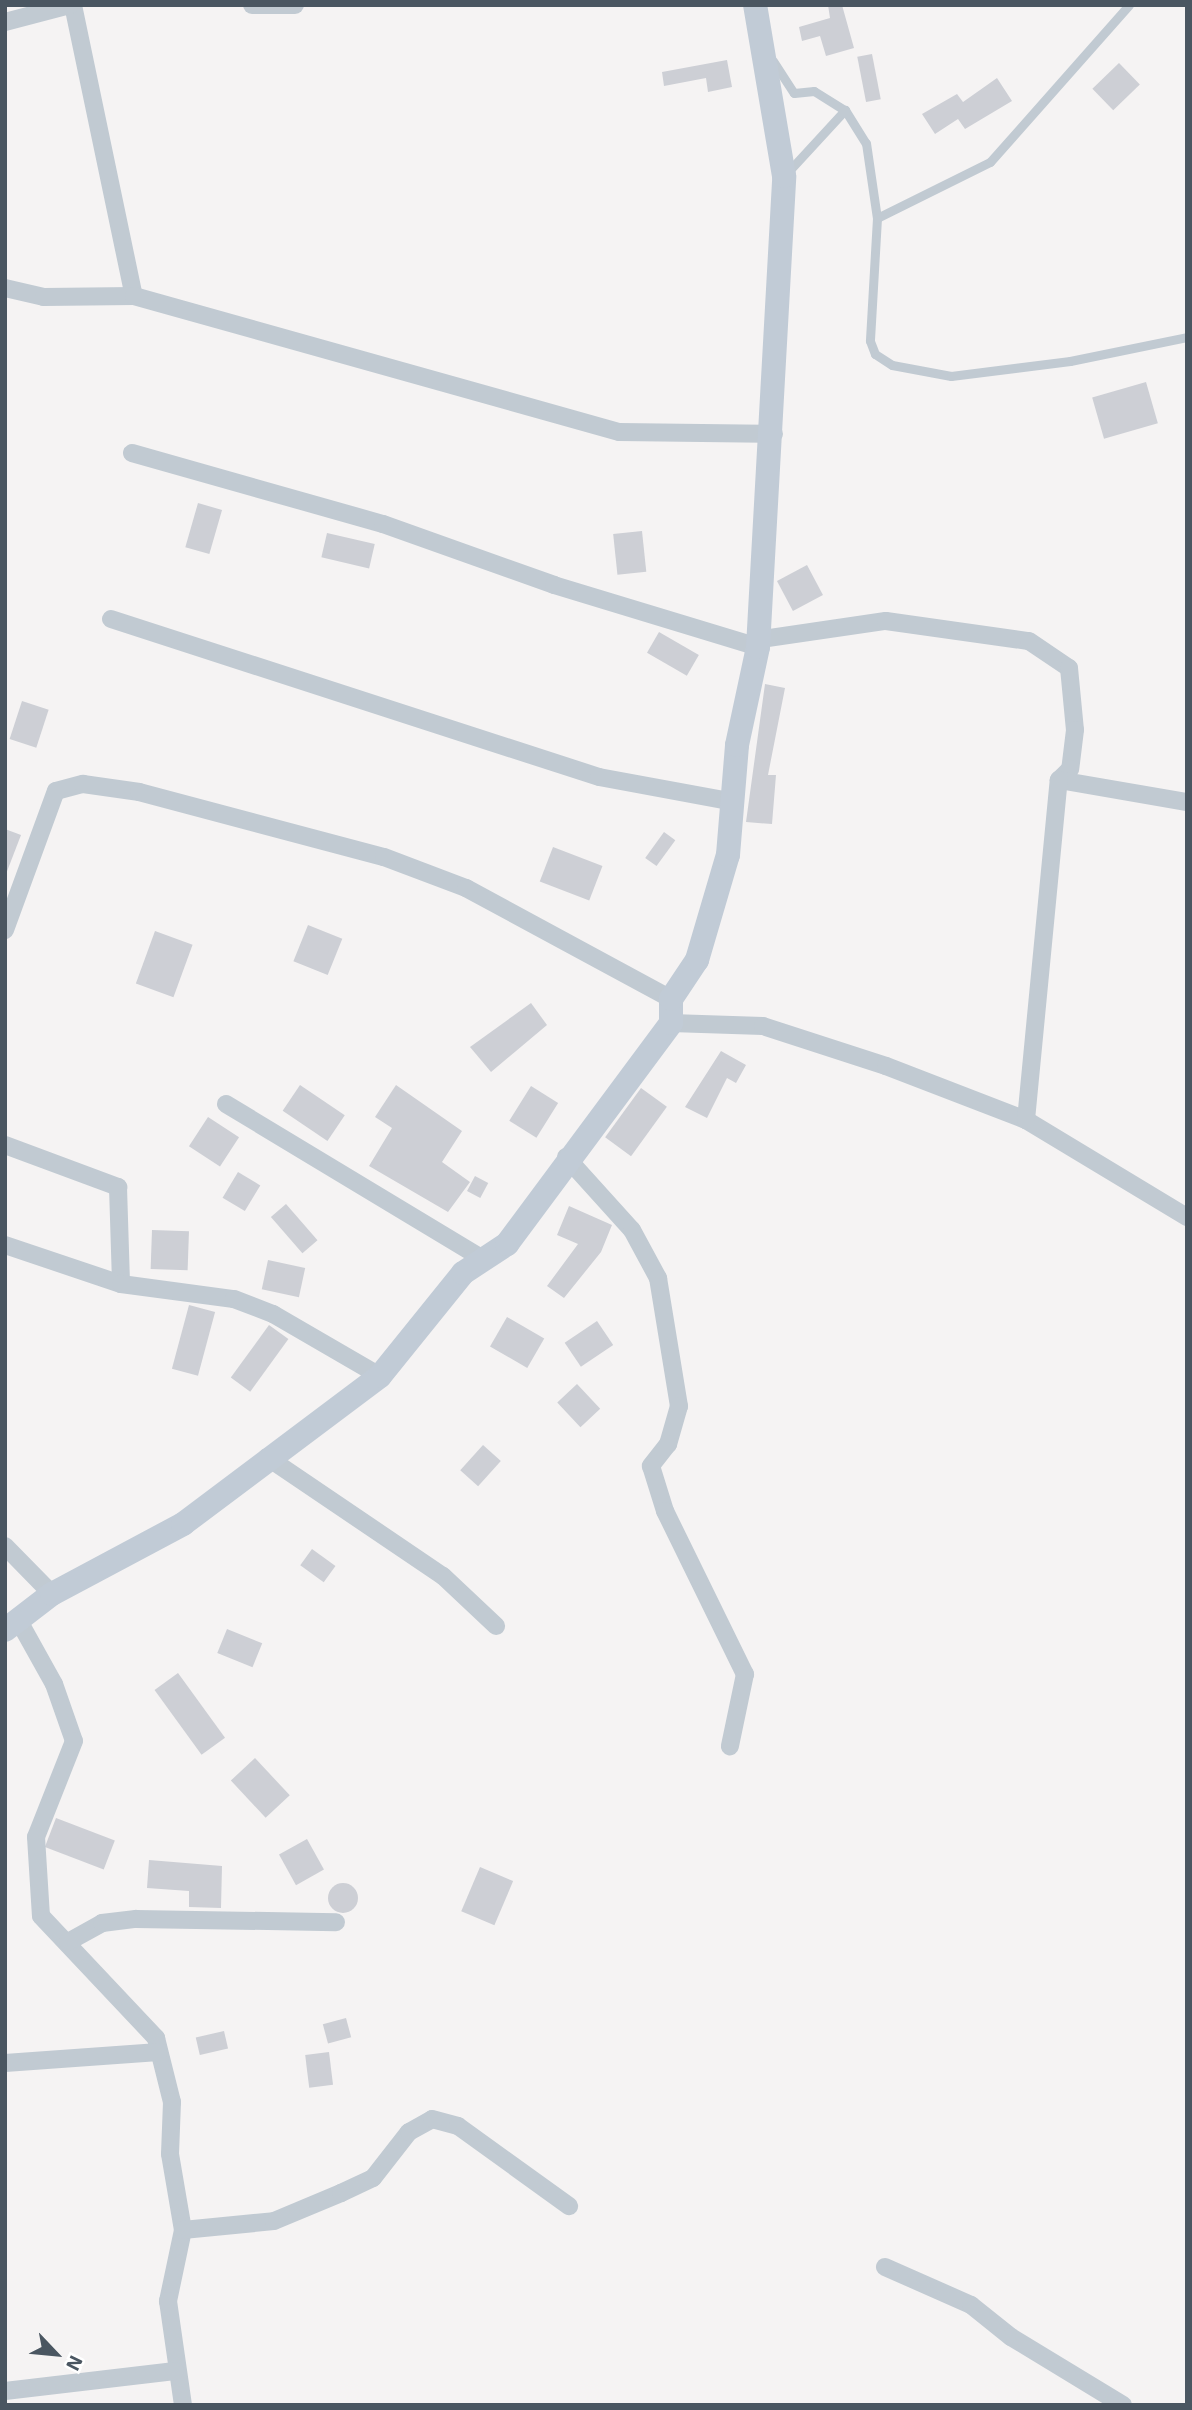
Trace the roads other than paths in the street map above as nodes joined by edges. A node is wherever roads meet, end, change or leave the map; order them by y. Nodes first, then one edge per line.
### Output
1 (71, 5) edge
2 (251, 5) edge
3 (295, 5) edge
4 (755, 5) edge
5 (1129, 5) edge
6 (5, 22) edge
7 (762, 44) junction
8 (845, 110) junction
9 (785, 176) junction
10 (877, 218) junction
11 (5, 288) edge
12 (134, 296) junction
13 (1187, 337) edge
14 (774, 434) junction
15 (132, 453) dead end
16 (111, 620) dead end
17 (756, 643) junction
18 (1059, 780) junction
19 (734, 802) junction
20 (1187, 802) edge
21 (5, 930) edge
22 (671, 1011) junction
23 (226, 1104) dead end
24 (1026, 1120) junction
25 (5, 1145) edge
26 (566, 1157) junction
27 (1187, 1217) edge
28 (5, 1245) edge
29 (480, 1257) junction
30 (121, 1284) junction
31 (380, 1376) junction
32 (267, 1457) junction
33 (5, 1546) edge
34 (52, 1594) junction
35 (13, 1626) edge
36 (496, 1626) dead end
37 (730, 1746) dead end
38 (336, 1922) dead end
39 (68, 1942) junction
40 (159, 2052) junction
41 (5, 2063) edge
42 (569, 2206) dead end
43 (183, 2230) junction
44 (886, 2267) dead end
45 (175, 2371) junction
46 (5, 2391) edge
47 (183, 2405) edge
48 (1123, 2405) edge

1 - 6 street
1 - 12 street
2 - 3 street
4 - 7 street
5 - 10 lane
7 - 8 lane
7 - 9 street
8 - 9 lane
8 - 10 lane
9 - 14 street
10 - 13 lane
11 - 12 street
12 - 14 street
14 - 17 street
15 - 17 street
16 - 19 street
17 - 18 street
17 - 19 street
18 - 20 street
18 - 24 street
19 - 22 street
21 - 22 street
22 - 24 street
22 - 26 street
23 - 29 street
24 - 27 street
25 - 30 street
26 - 29 street
26 - 37 street
28 - 30 street
29 - 31 street
30 - 31 street
31 - 32 street
32 - 34 street
32 - 36 street
33 - 34 street
34 - 35 street
35 - 39 street
38 - 39 street
39 - 40 street
40 - 41 street
40 - 43 street
42 - 43 street
43 - 45 street
44 - 48 street
45 - 46 street
45 - 47 street

